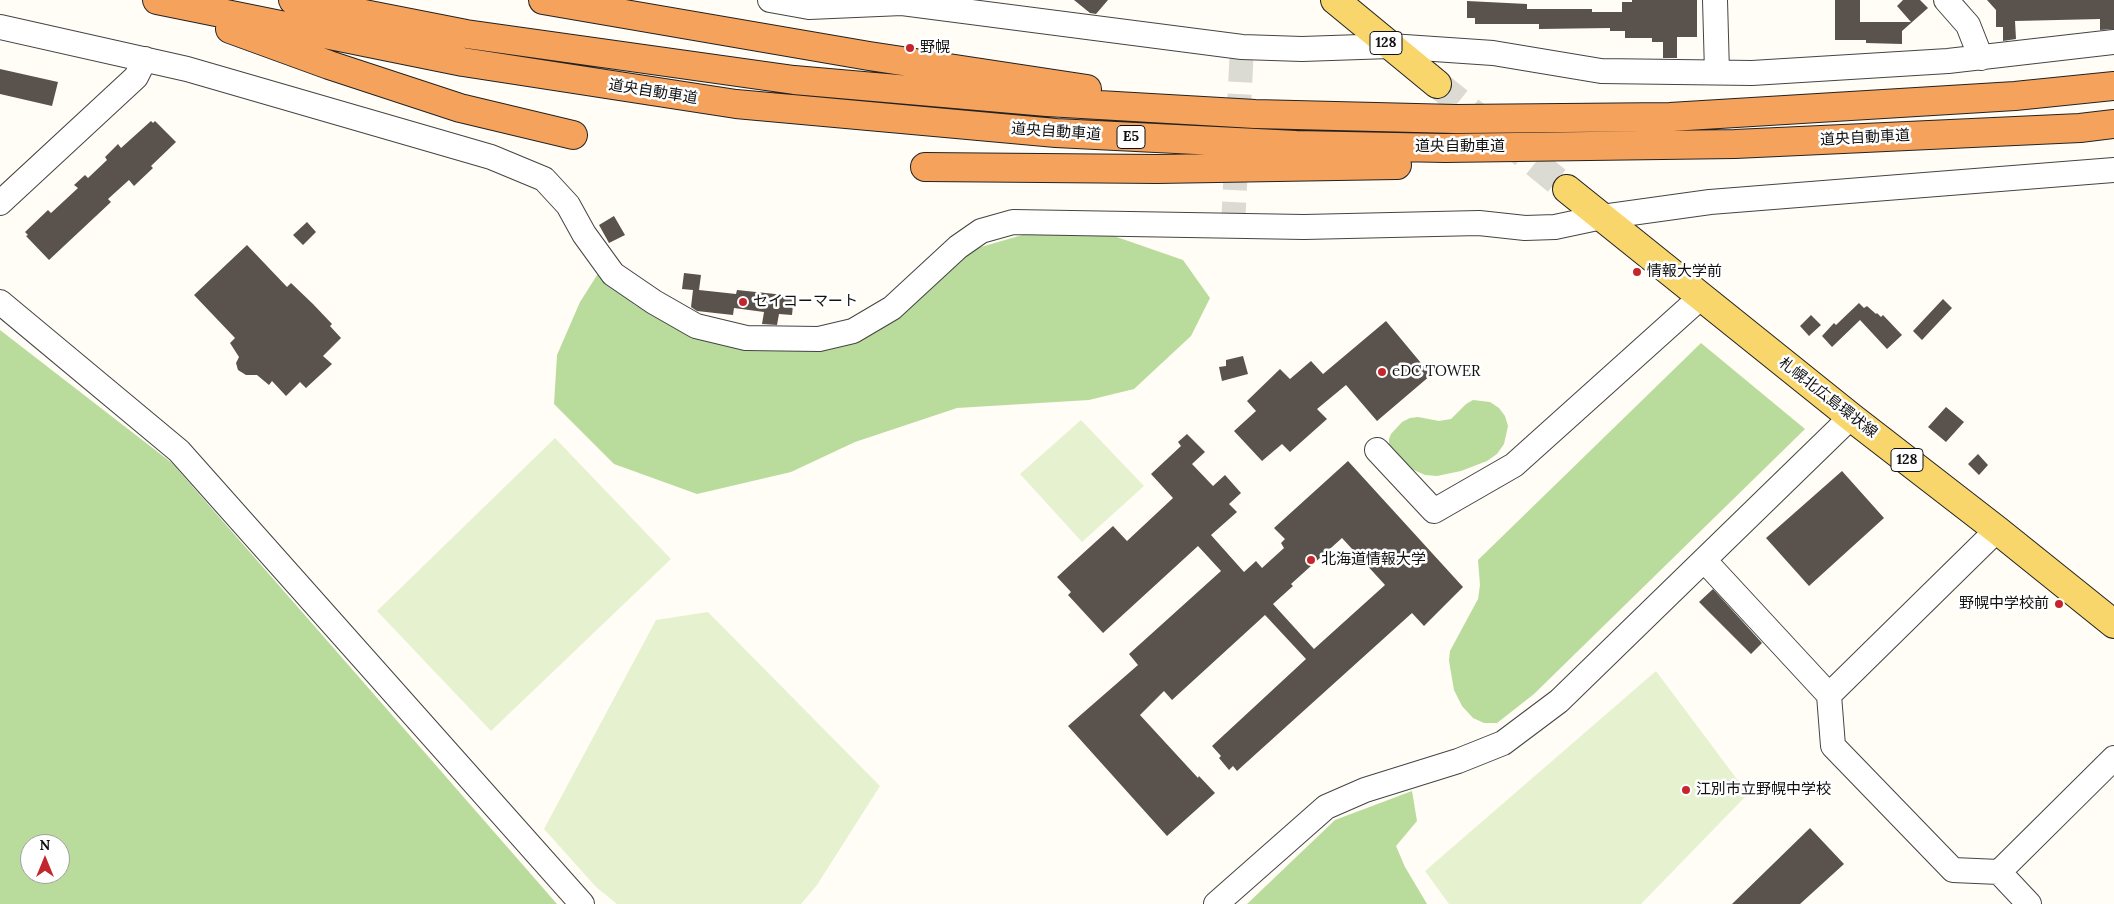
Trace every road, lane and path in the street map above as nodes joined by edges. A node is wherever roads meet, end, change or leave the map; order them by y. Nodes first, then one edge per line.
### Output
1 (150, 0) edge
2 (157, 0) edge
3 (292, 0) edge
4 (543, 0) edge
5 (770, 0) edge
6 (1335, 0) edge
7 (1715, 0) edge
8 (1946, 0) edge
9 (999, 7) edge
10 (0, 26) edge
11 (2114, 42) edge
12 (1390, 46) junction
13 (1981, 58) junction
14 (145, 59) junction
15 (1716, 72) junction
16 (1437, 84) tunnel mouth
17 (2114, 86) edge
18 (1255, 114) junction
19 (2114, 124) edge
20 (573, 135) dead end
21 (1735, 144) junction
22 (926, 167) dead end
23 (2114, 170) edge
24 (1567, 189) tunnel mouth
25 (0, 203) edge
26 (1602, 217) junction
27 (1701, 297) junction
28 (0, 302) edge
29 (1851, 417) junction
30 (1377, 450) dead end
31 (1997, 530) junction
32 (1704, 560) junction
33 (2114, 624) edge
34 (1828, 695) junction
35 (2114, 758) edge
36 (1999, 872) junction
37 (582, 904) edge
38 (1216, 904) edge
39 (2029, 904) edge

1 - 20 highway
2 - 21 highway, 道央自動車道 / E5
3 - 18 highway, 道央自動車道 / E5
4 - 18 highway
5 - 9 street
6 - 12 main road, 128
7 - 15 street
8 - 13 street
9 - 12 street
10 - 14 street
11 - 13 street
12 - 15 street
12 - 16 main road, 128
13 - 15 street
14 - 25 street
14 - 26 street
17 - 18 highway, 道央自動車道 / E5
19 - 21 highway, 道央自動車道 / E5
21 - 22 highway
23 - 26 street
24 - 26 main road, 札幌北広島環状線 / 128
26 - 27 main road, 札幌北広島環状線 / 128
27 - 29 main road, 札幌北広島環状線 / 128
27 - 30 street
28 - 37 street
29 - 31 main road, 札幌北広島環状線 / 128
29 - 32 street
31 - 33 main road, 札幌北広島環状線 / 128
31 - 34 street
32 - 34 street
32 - 38 street
34 - 36 street
35 - 36 street
36 - 39 street

